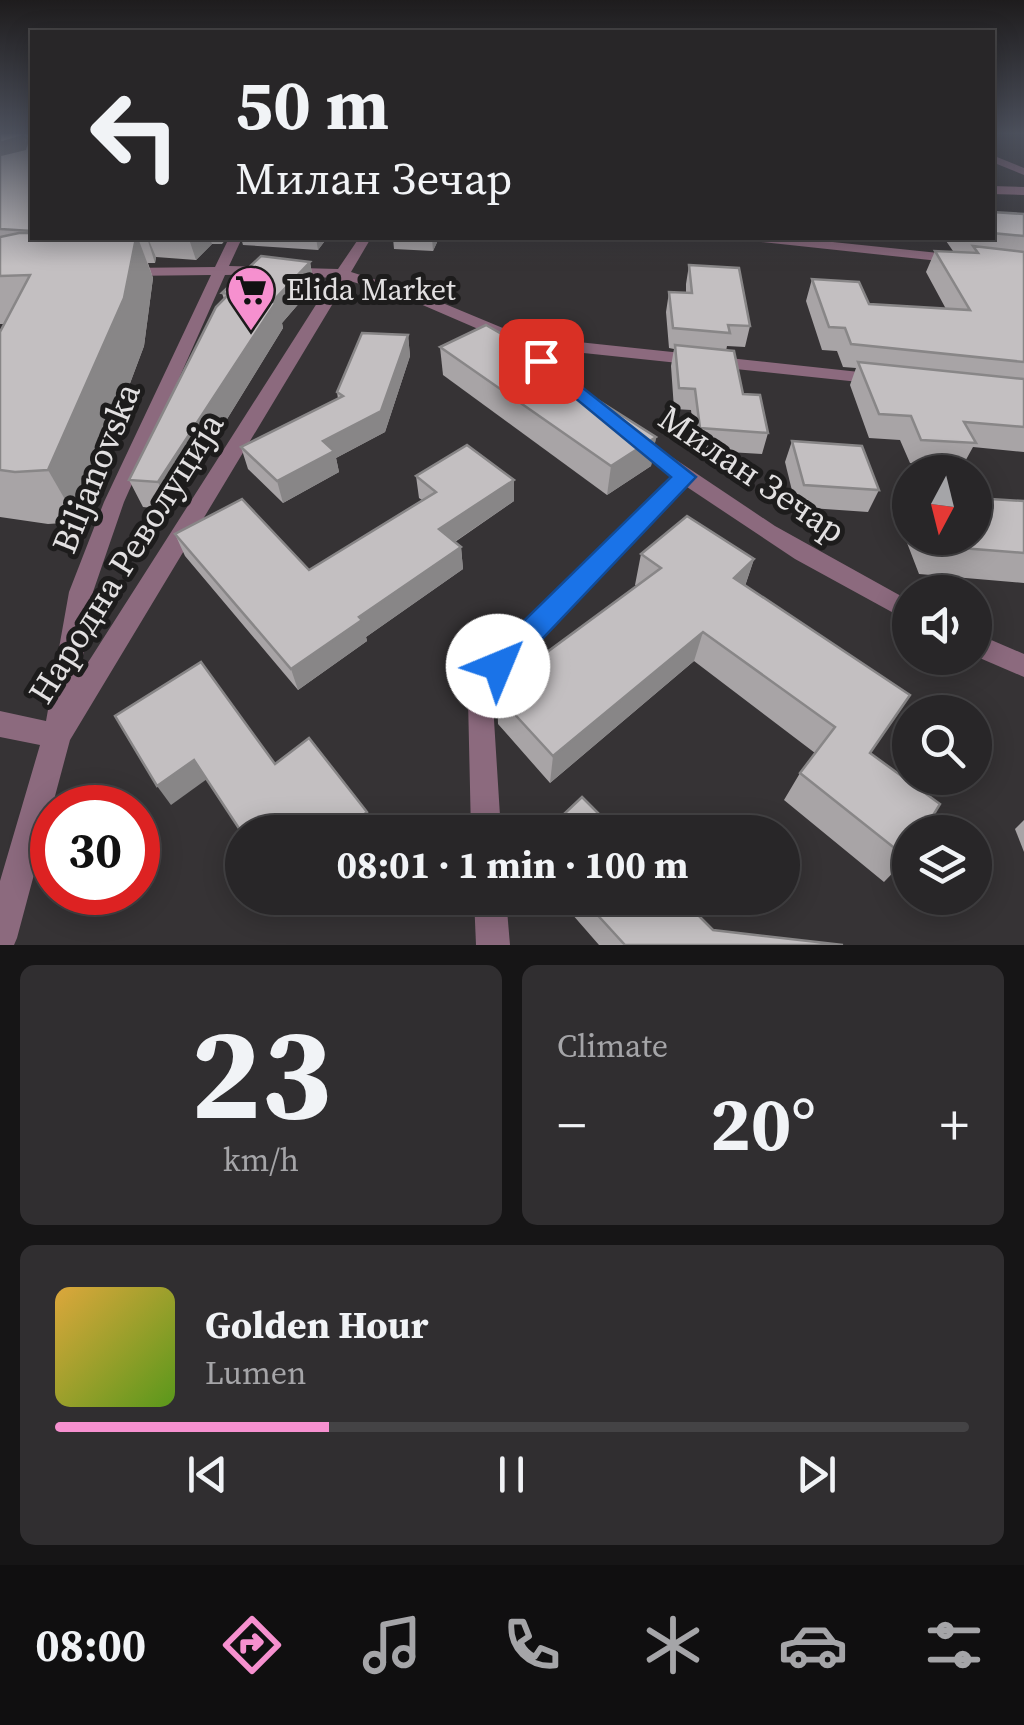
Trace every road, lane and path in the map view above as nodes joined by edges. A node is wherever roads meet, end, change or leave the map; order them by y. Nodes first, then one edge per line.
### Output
1 (995, 190) edge
2 (1024, 191) edge
3 (233, 240) edge
4 (363, 240) edge
5 (780, 240) edge
6 (968, 260) edge
7 (222, 270) junction
8 (109, 272) edge
9 (343, 274) junction
10 (519, 341) junction
11 (888, 380) edge
12 (586, 400) edge
13 (614, 422) edge
14 (685, 477) junction
15 (892, 603) edge
16 (992, 652) edge
17 (1024, 666) edge
18 (0, 724) edge
19 (57, 736) junction
20 (485, 815) edge
21 (491, 915) edge
22 (0, 938) edge
23 (493, 945) edge

1 - 2 street
3 - 7 street, Biljanovska
4 - 9 street, Народна Револуција
5 - 6 street
7 - 8 street
7 - 9 street
7 - 19 street, Biljanovska
9 - 10 street
9 - 19 street, Народна Револуција
10 - 11 street
10 - 12 street
13 - 14 street, Милан Зечар
14 - 15 street, Милан Зечар
14 - 20 street
16 - 17 street
18 - 19 street
19 - 22 street, Народна Револуција
21 - 23 street

